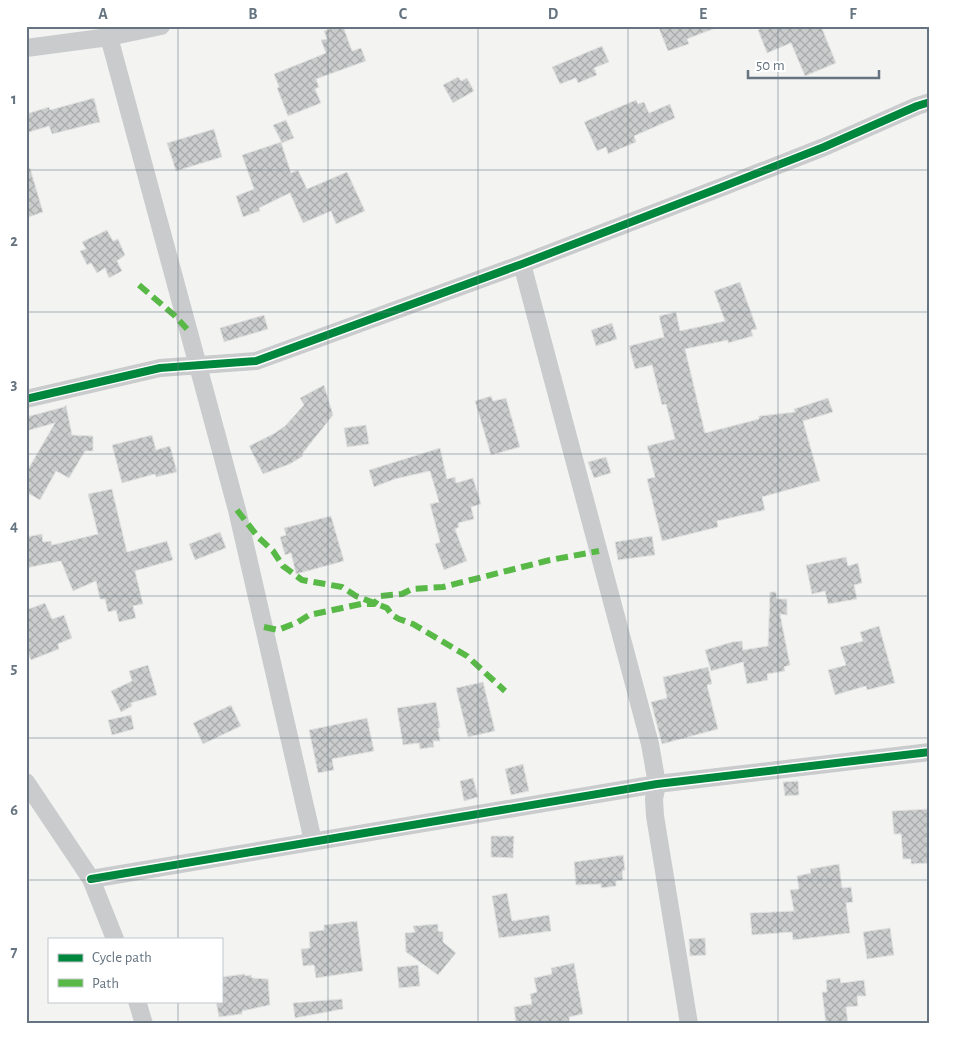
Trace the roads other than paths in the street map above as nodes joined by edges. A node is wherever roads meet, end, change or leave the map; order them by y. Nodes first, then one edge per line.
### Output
1 (162, 26) edge
2 (109, 37) junction
3 (26, 48) edge
4 (930, 102) edge
5 (522, 264) junction
6 (197, 365) junction
7 (26, 399) edge
8 (930, 752) edge
9 (26, 782) edge
10 (656, 784) junction
11 (313, 842) junction
12 (91, 879) junction
13 (115, 938) edge
14 (137, 1002) edge
15 (144, 1024) edge
16 (689, 1024) edge

1 - 2 street
2 - 3 street
2 - 6 street
4 - 5 street
5 - 6 street
5 - 10 street
6 - 7 street
6 - 11 street
8 - 10 street
9 - 12 street
10 - 11 street
10 - 16 street
11 - 12 street
12 - 13 street
14 - 15 street

